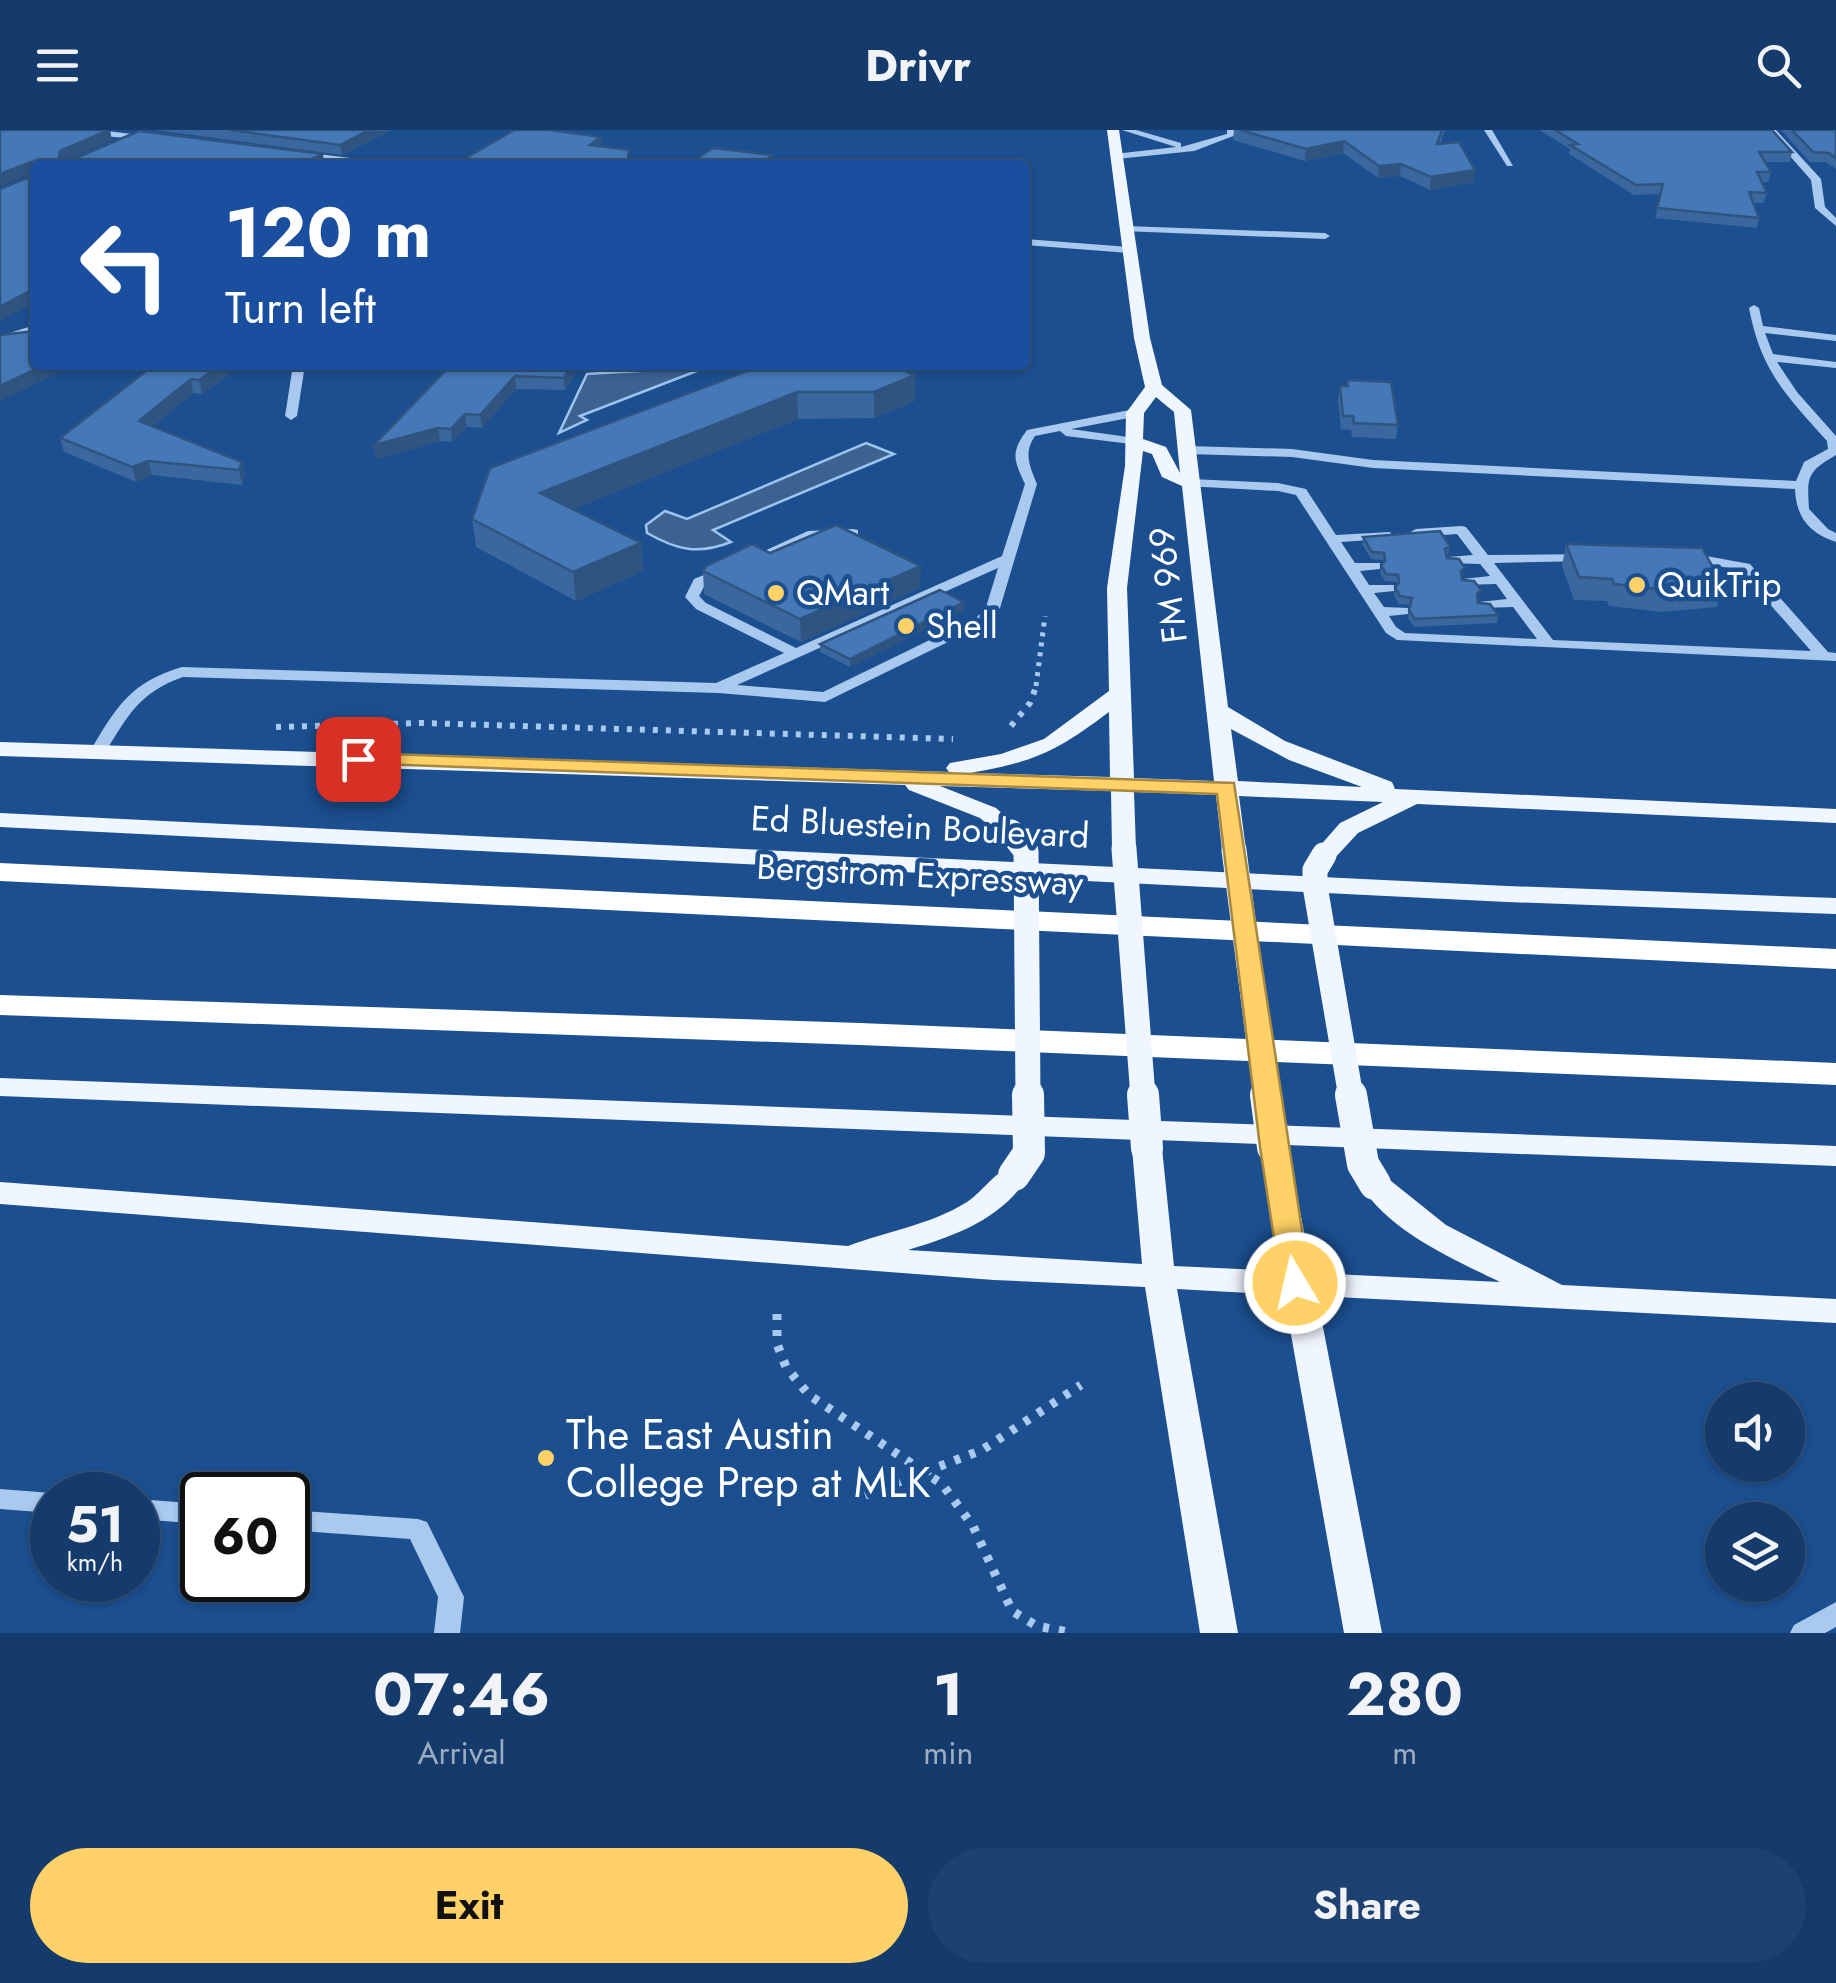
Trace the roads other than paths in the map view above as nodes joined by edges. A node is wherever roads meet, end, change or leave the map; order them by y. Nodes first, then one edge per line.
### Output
1 (63, 130) edge
2 (1113, 130) edge
3 (1126, 130) edge
4 (1231, 130) edge
5 (1488, 130) edge
6 (1771, 130) edge
7 (157, 134) edge
8 (141, 135) junction
9 (1194, 148) junction
10 (105, 150) edge
11 (290, 154) edge
12 (1117, 156) junction
13 (340, 160) edge
14 (1510, 164) dead end
15 (1836, 223) edge
16 (1126, 229) junction
17 (1326, 236) dead end
18 (1030, 242) edge
19 (1129, 250) junction
20 (1754, 308) dead end
21 (1757, 329) junction
22 (30, 330) edge
23 (1836, 338) edge
24 (0, 340) edge
25 (1766, 356) junction
26 (1836, 365) edge
27 (298, 370) edge
28 (1154, 386) junction
29 (1135, 413) junction
30 (291, 416) dead end
31 (1051, 429) junction
32 (1135, 442) junction
33 (1187, 450) junction
34 (1191, 483) junction
35 (1801, 485) junction
36 (854, 533) edge
37 (1836, 538) edge
38 (1330, 539) junction
39 (1659, 556) edge
40 (1600, 557) edge
41 (1483, 558) junction
42 (1006, 559) junction
43 (1453, 560) edge
44 (1375, 566) edge
45 (1349, 568) junction
46 (1500, 580) junction
47 (1468, 582) edge
48 (1389, 588) edge
49 (1364, 590) junction
50 (1517, 602) junction
51 (1484, 605) edge
52 (1404, 610) edge
53 (1379, 612) junction
54 (1550, 644) junction
55 (795, 653) junction
56 (1830, 656) edge
57 (718, 688) junction
58 (1118, 695) junction
59 (1218, 710) junction
60 (0, 749) edge
61 (98, 751) junction
62 (898, 778) junction
63 (1120, 784) junction
64 (1227, 788) junction
65 (1412, 796) junction
66 (1836, 816) edge
67 (0, 820) edge
68 (0, 872) edge
69 (1836, 906) edge
70 (1836, 959) edge
71 (0, 1009) edge
72 (1836, 1074) edge
73 (0, 1087) edge
74 (1836, 1156) edge
75 (0, 1193) edge
76 (845, 1258) junction
77 (1159, 1277) junction
78 (1295, 1283) junction
79 (1562, 1298) junction
80 (1836, 1311) edge
81 (0, 1499) edge
82 (30, 1501) edge
83 (310, 1522) edge
84 (1836, 1613) edge
85 (447, 1633) edge
86 (1219, 1633) edge
87 (1363, 1633) edge
88 (1803, 1633) edge

1 - 8 street
2 - 12 main road, FM 969 / FM 969
3 - 9 street
4 - 9 street
5 - 14 street
6 - 15 street
7 - 8 street
8 - 10 street
9 - 12 street
11 - 13 street
12 - 16 main road, FM 969 / FM 969
16 - 17 street
16 - 19 main road, FM 969 / FM 969
18 - 19 street
19 - 28 main road, FM 969 / FM 969
20 - 21 street
21 - 23 street
21 - 25 street
22 - 24 street
25 - 26 street
25 - 35 street
27 - 30 street
28 - 29 main road
28 - 33 main road, FM 969 / FM 969
29 - 31 street
29 - 32 main road, FM 969 / FM 969
31 - 32 street
31 - 42 street
32 - 34 main road
32 - 58 main road, FM 969 / FM 969
33 - 34 main road, FM 969 / FM 969
33 - 35 street
34 - 38 street
34 - 59 main road, FM 969 / FM 969
35 - 37 street
36 - 55 street
38 - 41 street
38 - 45 street
39 - 56 street
40 - 41 street
41 - 43 street
41 - 46 street
42 - 55 street
42 - 57 street
44 - 45 street
45 - 49 street
46 - 47 street
46 - 50 street
48 - 49 street
49 - 53 street
50 - 51 street
50 - 54 street
52 - 53 street
53 - 54 street
54 - 56 street
55 - 57 street
57 - 61 street
58 - 62 main road
58 - 63 main road, FM 969 / FM 969
59 - 64 main road, FM 969 / FM 969
59 - 65 main road
60 - 61 main road, Ed Bluestein Boulevard
61 - 62 main road, Ed Bluestein Boulevard
62 - 63 main road, Ed Bluestein Boulevard
62 - 76 main road, bridge
63 - 64 main road, Ed Bluestein Boulevard
63 - 77 main road, FM 969, bridge
64 - 65 main road, Ed Bluestein Boulevard
64 - 78 main road, FM 969, bridge
65 - 66 main road, Ed Bluestein Boulevard
65 - 79 main road, bridge
67 - 69 main road, Ed Bluestein Boulevard
68 - 70 highway, Bergstrom Expressway
71 - 72 highway
73 - 74 main road
75 - 76 main road
76 - 77 main road
77 - 78 main road
77 - 86 main road, FM 969
78 - 79 main road
78 - 87 main road, FM 969
79 - 80 main road
81 - 82 street
83 - 85 street
84 - 88 street

